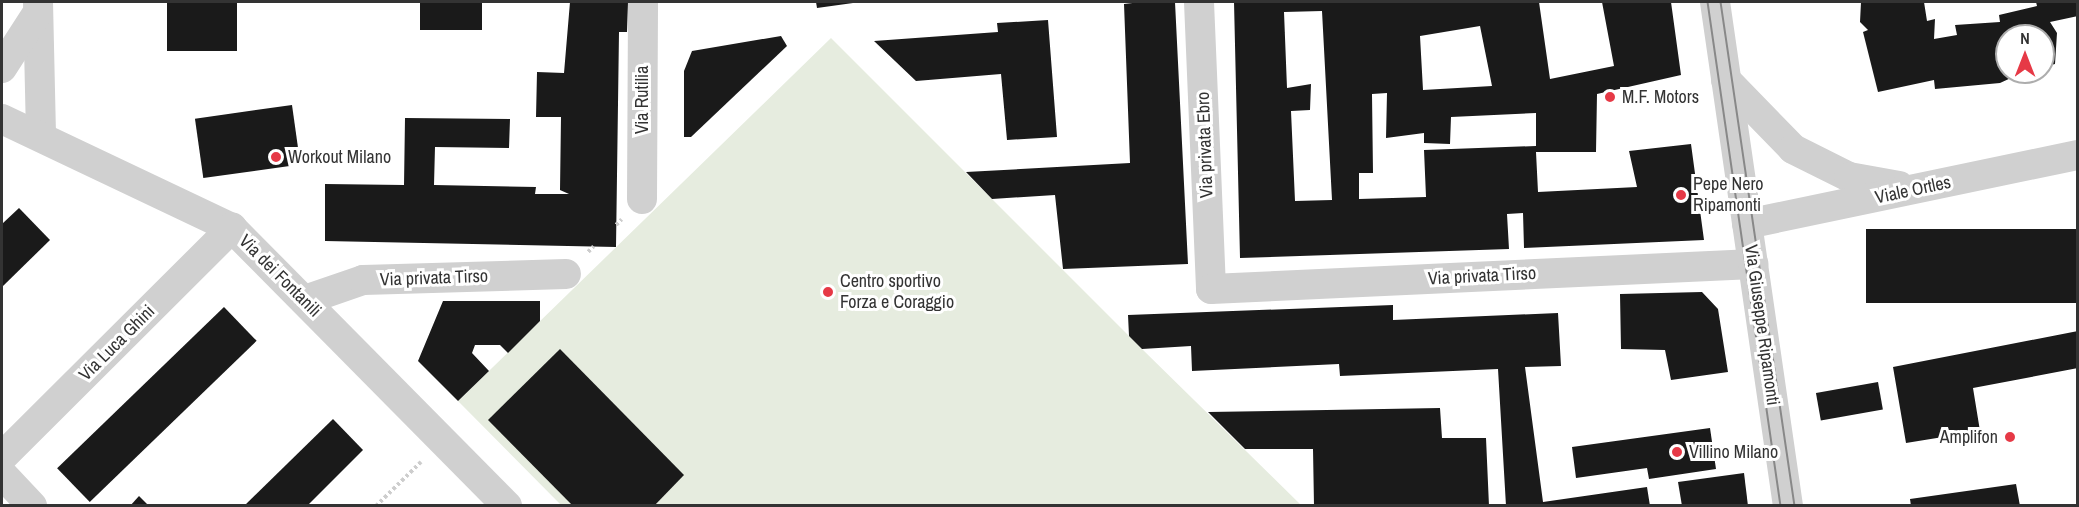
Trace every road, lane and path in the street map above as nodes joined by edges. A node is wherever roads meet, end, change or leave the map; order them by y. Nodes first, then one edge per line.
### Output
1 (643, 2) edge
2 (1198, 2) edge
3 (1714, 2) edge
4 (38, 7) edge
5 (2, 68) edge
6 (1726, 80) junction
7 (2, 119) edge
8 (41, 136) junction
9 (2078, 155) edge
10 (1920, 188) junction
11 (642, 199) dead end
12 (1747, 224) junction
13 (232, 228) junction
14 (1753, 264) junction
15 (566, 274) dead end
16 (1211, 289) joint
17 (305, 300) junction
18 (430, 453) dead end
19 (2, 457) edge
20 (2, 474) edge
21 (32, 506) edge
22 (376, 506) edge
23 (507, 506) edge
24 (1788, 506) edge

1 - 11 street, Via Rutilia
2 - 16 street, Via privata Ebro
3 - 6 street, Via Giuseppe Ripamonti
4 - 5 street
4 - 8 street
6 - 10 street
6 - 12 street, Via Giuseppe Ripamonti
7 - 8 street, Via dei Fontanili
8 - 13 street, Via dei Fontanili
9 - 10 street, Viale Ortles
10 - 12 street, Viale Ortles
12 - 14 street, Via Giuseppe Ripamonti
13 - 17 street, Via dei Fontanili
13 - 19 street, Via Luca Ghini
14 - 16 street, Via privata Tirso
14 - 24 street, Via Giuseppe Ripamonti
15 - 17 street, Via privata Tirso
17 - 23 street, Via dei Fontanili
18 - 22 path
20 - 21 street

